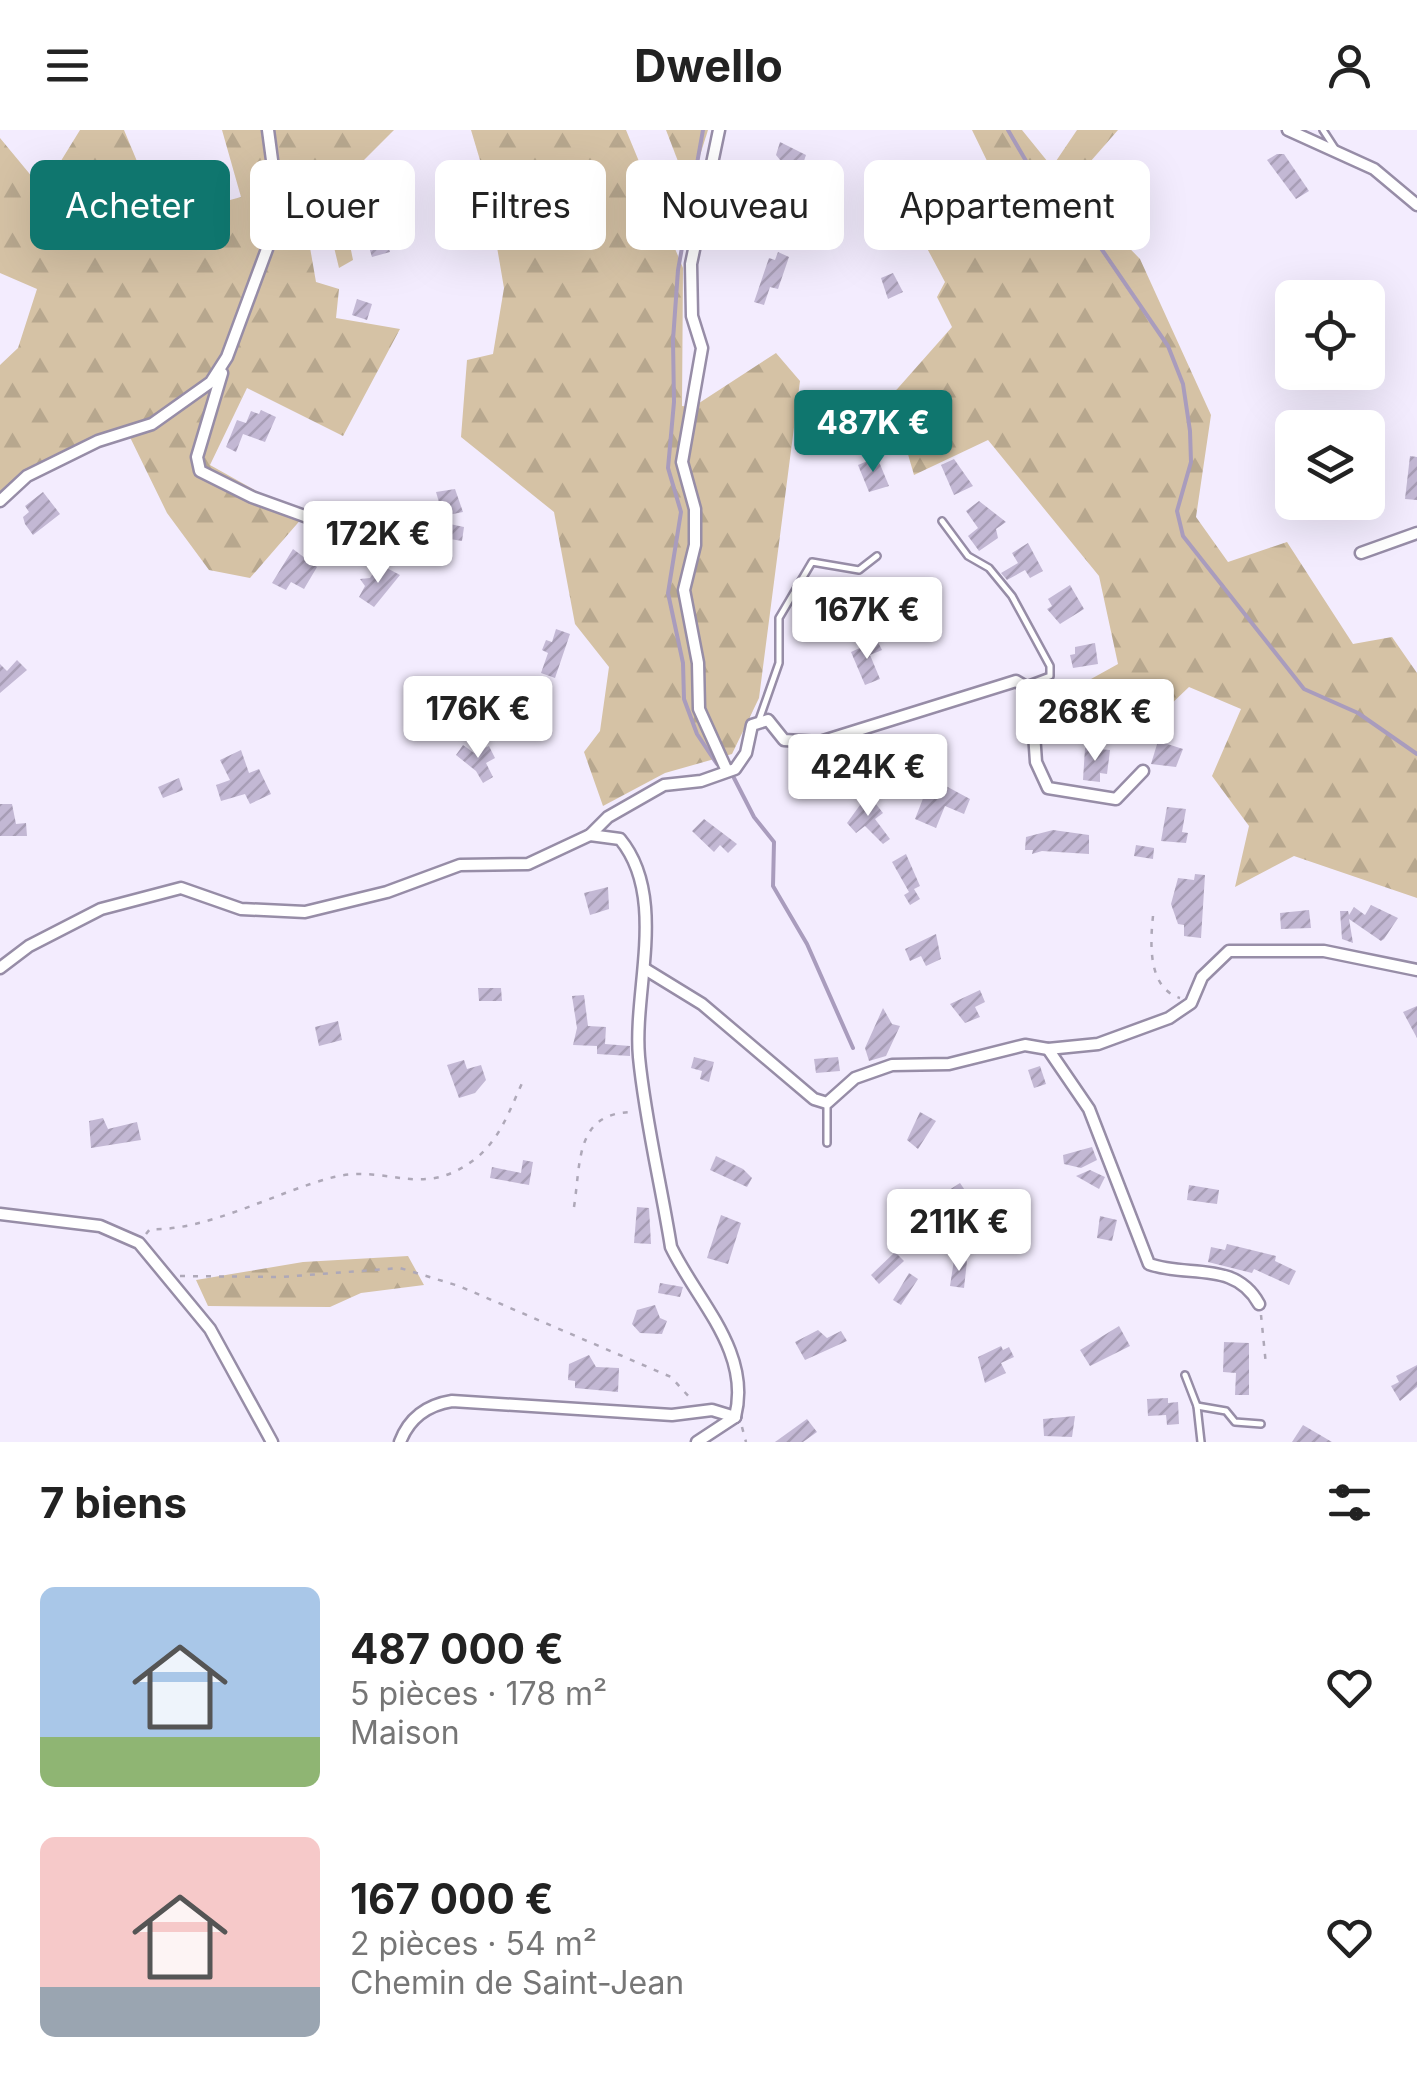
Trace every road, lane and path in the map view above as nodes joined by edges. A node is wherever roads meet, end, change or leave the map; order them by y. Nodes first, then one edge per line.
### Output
1 (268, 130) edge
2 (719, 130) edge
3 (1288, 130) edge
4 (1323, 130) edge
5 (1338, 153) junction
6 (1417, 205) edge
7 (227, 357) junction
8 (0, 501) edge
9 (942, 521) dead end
10 (1417, 532) edge
11 (1361, 553) dead end
12 (416, 556) dead end
13 (877, 556) dead end
14 (1026, 684) junction
15 (760, 720) junction
16 (727, 771) junction
17 (1143, 771) dead end
18 (590, 835) junction
19 (1153, 916) dead end
20 (0, 968) edge
21 (644, 969) junction
22 (1417, 970) edge
23 (1188, 1006) junction
24 (1048, 1050) junction
25 (523, 1081) dead end
26 (827, 1104) junction
27 (648, 1112) junction
28 (827, 1143) dead end
29 (574, 1207) dead end
30 (0, 1214) edge
31 (138, 1243) junction
32 (167, 1276) junction
33 (1258, 1304) joint
34 (1266, 1365) dead end
35 (1185, 1374) dead end
36 (1197, 1406) junction
37 (702, 1411) junction
38 (735, 1417) junction
39 (1261, 1424) dead end
40 (272, 1442) edge
41 (400, 1442) edge
42 (697, 1442) edge
43 (746, 1442) edge
44 (1201, 1442) edge

1 - 7 street
2 - 16 street
3 - 5 street
4 - 5 lane
5 - 6 street
7 - 8 street
7 - 12 street
9 - 14 lane
10 - 11 street
13 - 15 lane
14 - 15 street
14 - 17 street
15 - 16 street
16 - 18 street
18 - 20 street
18 - 21 street
19 - 23 path
21 - 26 street
21 - 27 street
22 - 23 street
23 - 24 street
24 - 26 street
24 - 33 street
25 - 31 path
26 - 28 lane
27 - 29 path
27 - 38 street
30 - 31 street
31 - 32 street
32 - 37 path
32 - 40 street
33 - 34 path
35 - 36 lane
36 - 39 lane
36 - 44 lane
37 - 38 street
37 - 41 street
38 - 42 street
38 - 43 path

